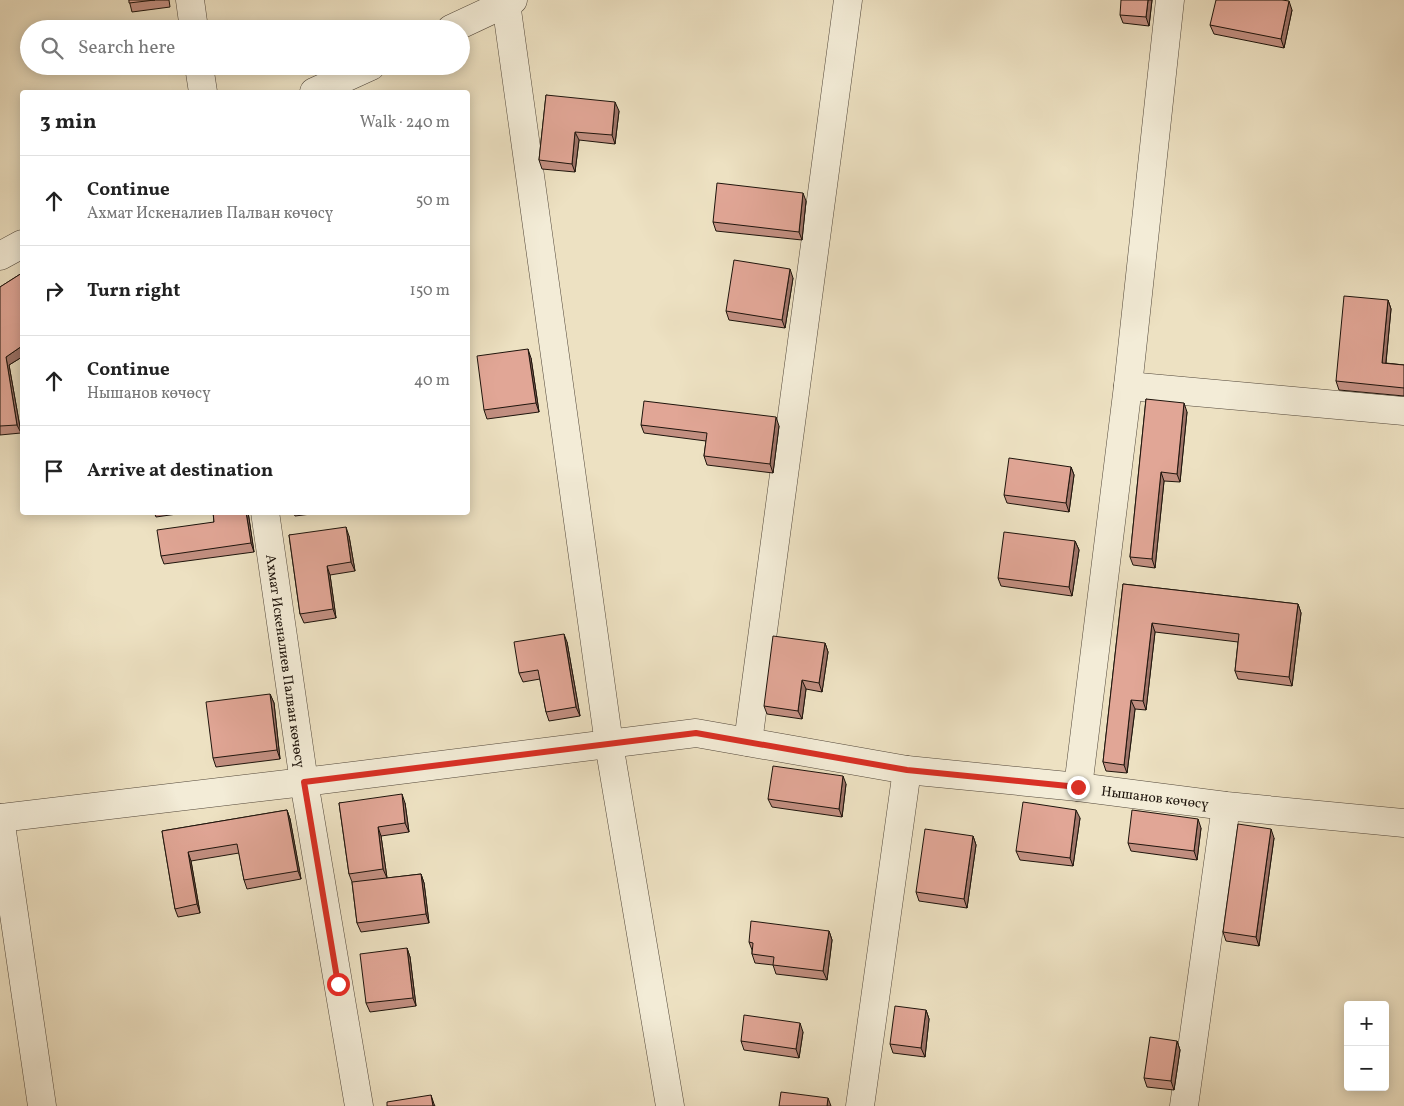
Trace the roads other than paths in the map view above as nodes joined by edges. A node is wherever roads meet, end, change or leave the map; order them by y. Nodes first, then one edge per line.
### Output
1 (190, 0) edge
2 (848, 0) edge
3 (1170, 0) edge
4 (510, 2) edge
5 (193, 20) edge
6 (470, 20) edge
7 (200, 75) edge
8 (351, 75) edge
9 (203, 90) edge
10 (318, 90) edge
11 (20, 245) edge
12 (0, 256) edge
13 (1128, 386) junction
14 (1404, 411) edge
15 (265, 515) edge
16 (748, 742) junction
17 (609, 744) junction
18 (907, 770) junction
19 (304, 782) junction
20 (1078, 787) junction
21 (1226, 806) junction
22 (0, 818) edge
23 (1404, 823) edge
24 (42, 1106) edge
25 (358, 1106) edge
26 (670, 1106) edge
27 (860, 1106) edge
28 (1184, 1106) edge

1 - 5 street
2 - 16 street
3 - 13 street
4 - 6 street
4 - 17 street
7 - 9 street
8 - 10 street
11 - 12 street
13 - 14 street
13 - 20 street
15 - 19 street, Ахмат Искеналиев Палван көчөсү
16 - 17 street, Нышанов көчөсү
16 - 18 street, Нышанов көчөсү
17 - 19 street, Нышанов көчөсү
17 - 26 street
18 - 20 street, Нышанов көчөсү
18 - 27 street
19 - 22 street, Нышанов көчөсү
19 - 25 street, Ахмат Искеналиев Палван көчөсү
20 - 21 street, Нышанов көчөсү
21 - 23 street, Нышанов көчөсү
21 - 28 street
22 - 24 street

